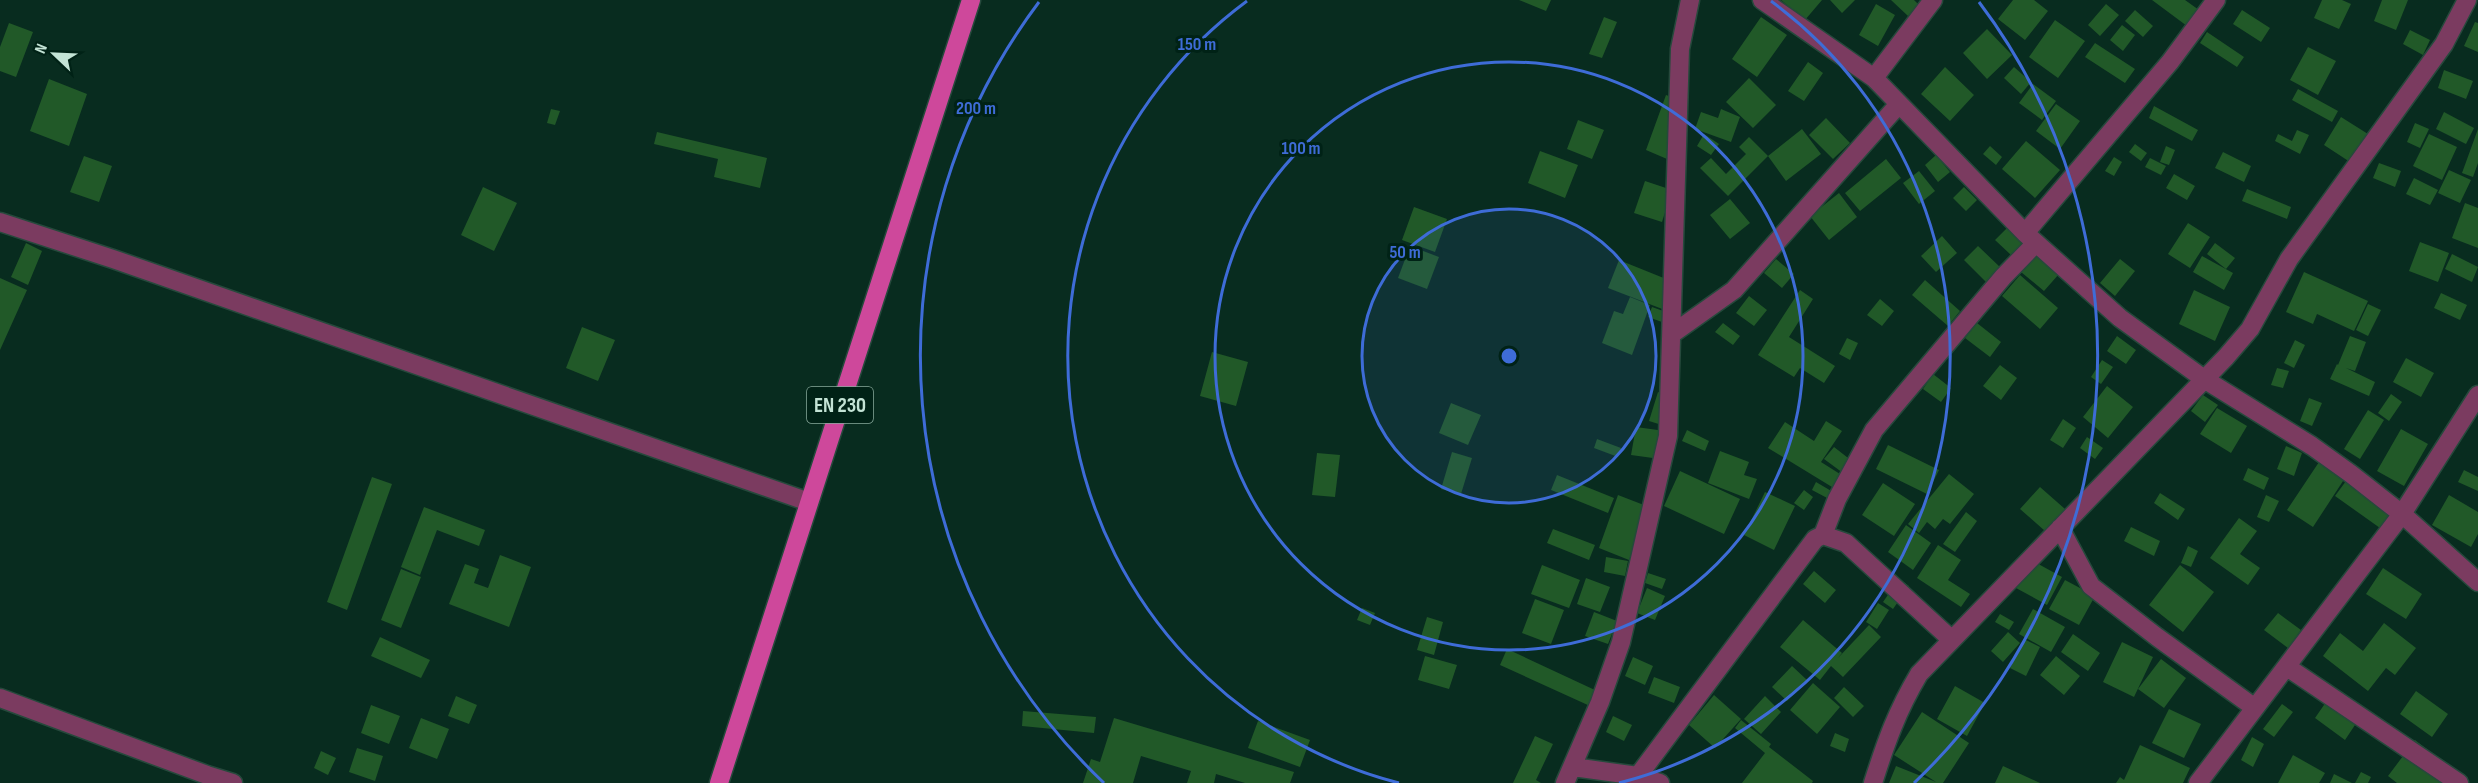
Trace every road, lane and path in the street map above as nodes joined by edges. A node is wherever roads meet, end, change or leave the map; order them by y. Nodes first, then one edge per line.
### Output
1 (971, 0) edge
2 (1690, 0) edge
3 (1762, 0) edge
4 (1932, 0) edge
5 (2216, 0) edge
6 (2467, 0) edge
7 (1874, 78) junction
8 (1899, 104) junction
9 (0, 222) edge
10 (2030, 238) junction
11 (1672, 334) junction
12 (2204, 379) junction
13 (2478, 395) edge
14 (809, 502) junction
15 (2402, 514) junction
16 (2060, 528) junction
17 (1823, 535) junction
18 (2478, 582) edge
19 (1952, 640) junction
20 (2287, 668) junction
21 (0, 698) edge
22 (2255, 708) junction
23 (1569, 775) edge
24 (1638, 776) junction
25 (233, 783) edge
26 (719, 783) edge
27 (1660, 783) edge
28 (1872, 783) edge
29 (2198, 783) edge
30 (2459, 783) edge

1 - 14 main road, EN 230
2 - 11 street
3 - 7 street
4 - 7 street
5 - 10 street
6 - 12 street
7 - 8 street
8 - 10 street
8 - 11 street
9 - 14 street
10 - 12 street
10 - 17 street
11 - 23 street
12 - 15 street
12 - 16 street
13 - 15 street
14 - 26 main road, EN 230
15 - 18 street
15 - 20 street
16 - 19 street
16 - 22 street
17 - 19 street
17 - 24 street
19 - 28 street
20 - 22 street
20 - 30 street
21 - 25 street
22 - 29 street
23 - 24 street
24 - 27 street

